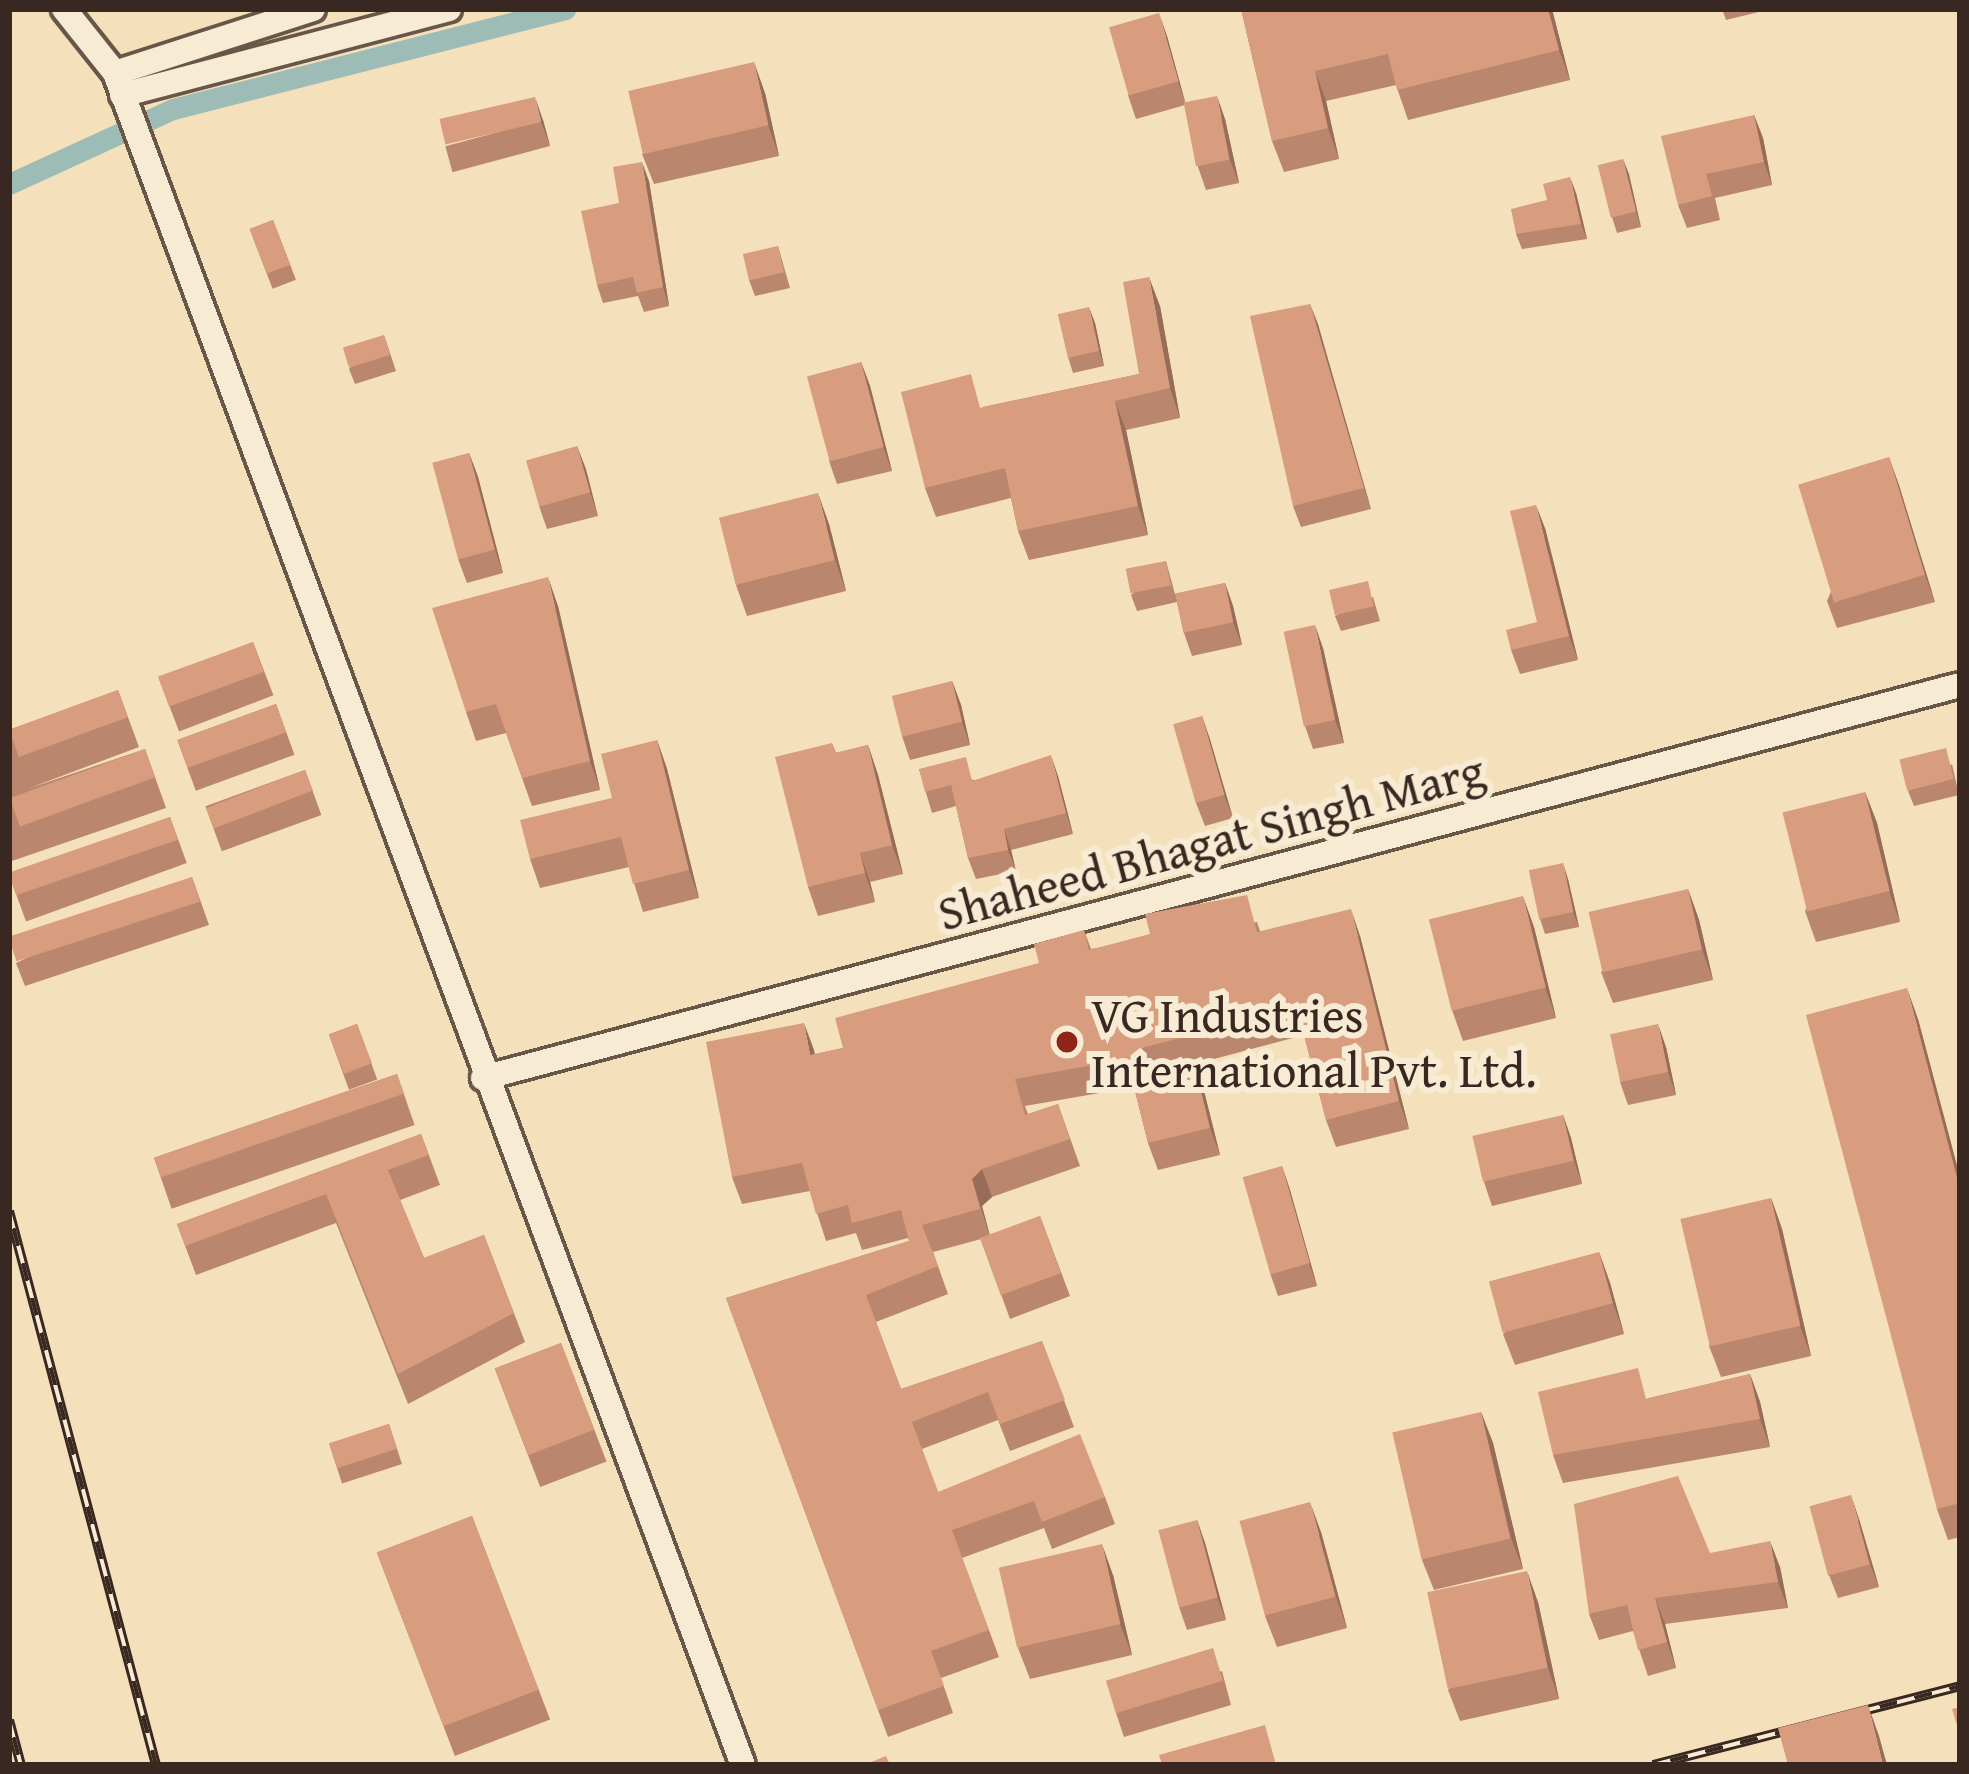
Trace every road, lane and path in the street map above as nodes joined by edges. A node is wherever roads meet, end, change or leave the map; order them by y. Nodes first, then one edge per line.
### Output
1 (64, 9) edge
2 (313, 9) edge
3 (449, 9) edge
4 (233, 20) edge
5 (122, 91) junction
6 (1960, 686) edge
7 (483, 1078) junction
8 (743, 1765) edge

1 - 5 street
2 - 4 street
3 - 5 street
4 - 5 street
5 - 7 street
6 - 7 street, Shaheed Bhagat Singh Marg
7 - 8 street

